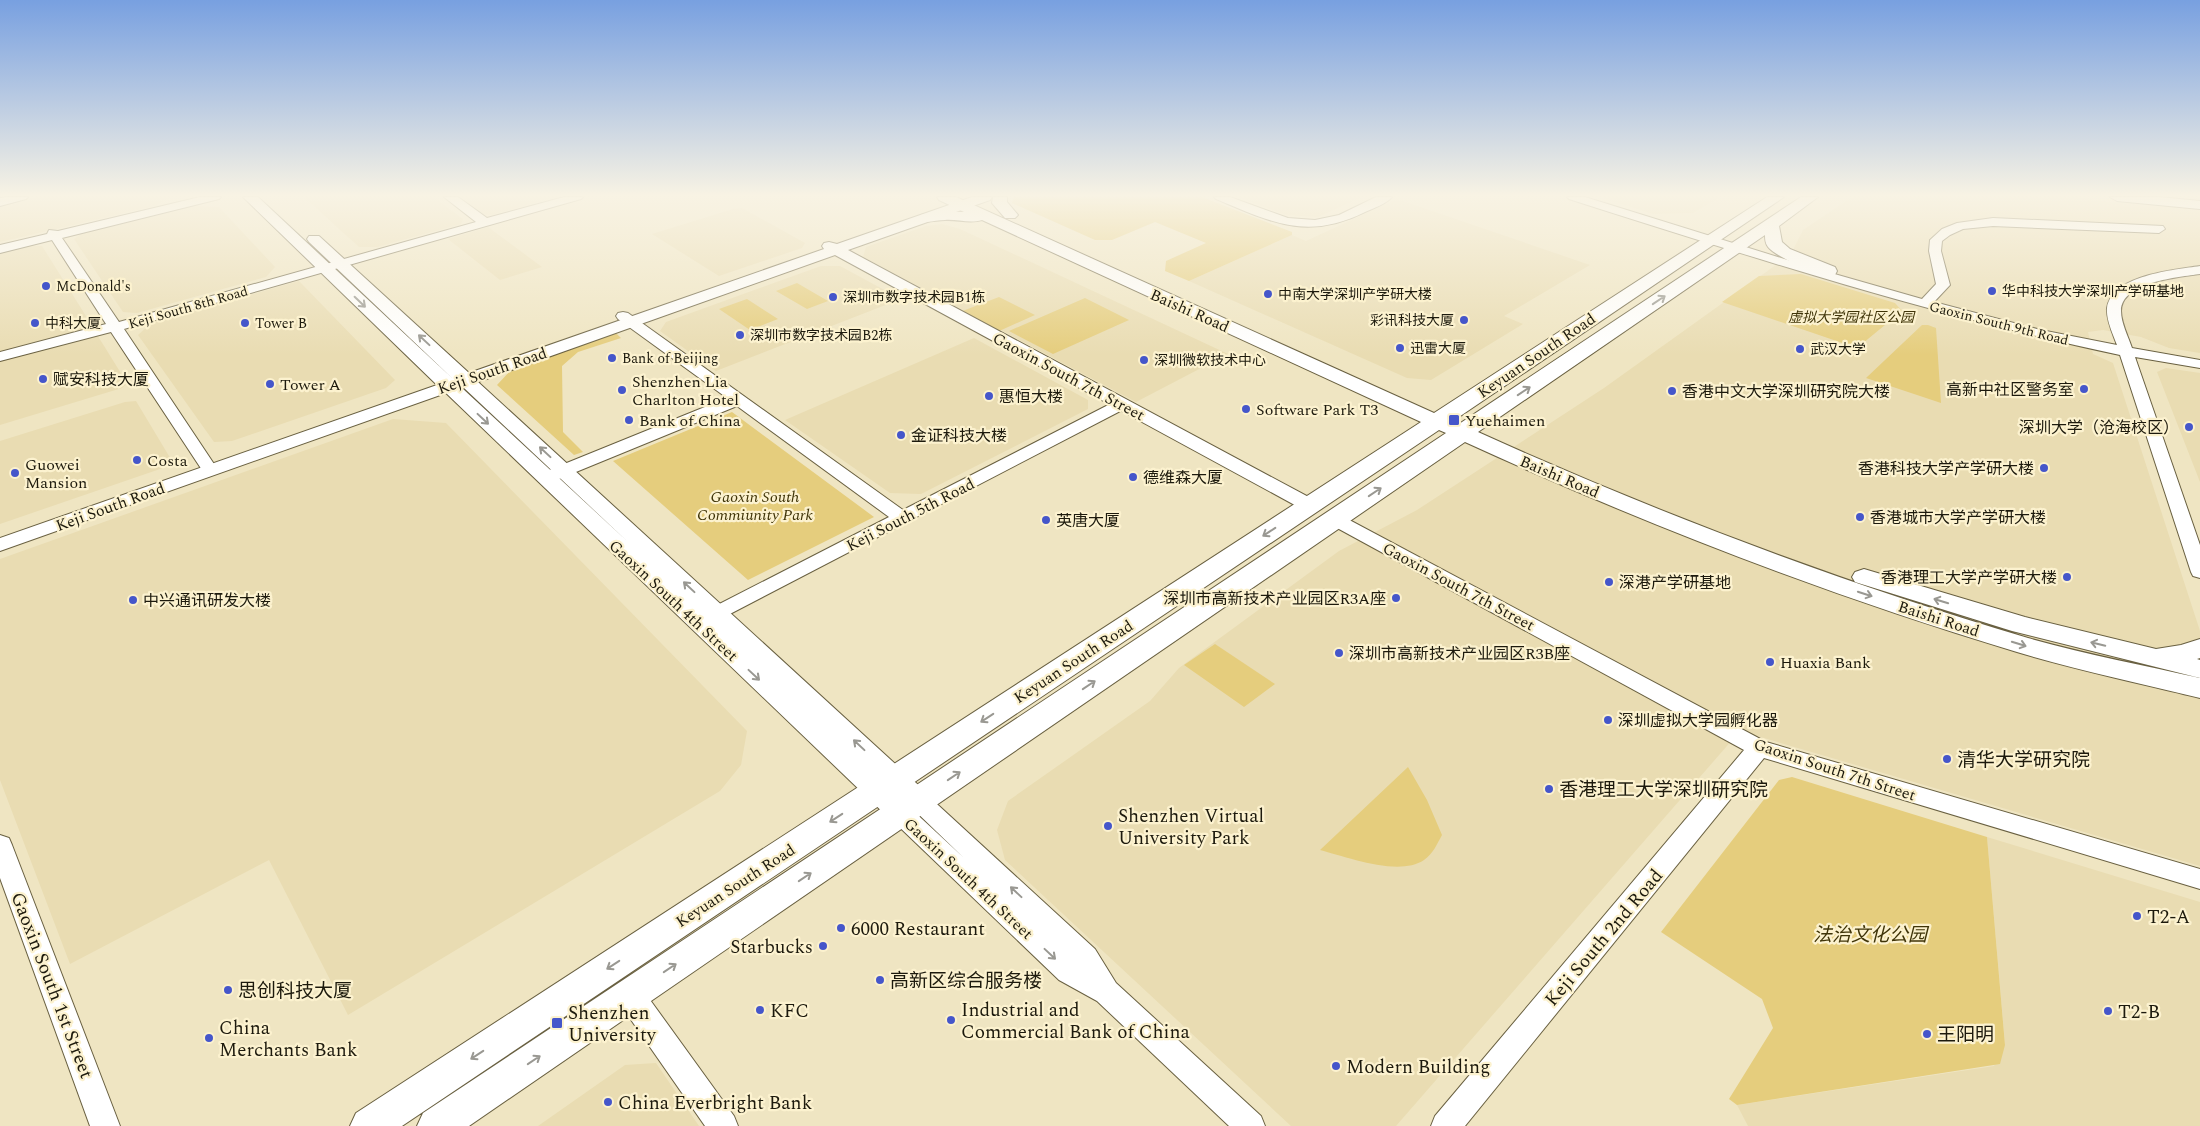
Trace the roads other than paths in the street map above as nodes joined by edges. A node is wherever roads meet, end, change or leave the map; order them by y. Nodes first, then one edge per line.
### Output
1 (64, 250) edge
2 (305, 250) edge
3 (325, 250) edge
4 (392, 250) edge
5 (828, 250) edge
6 (835, 250) edge
7 (1073, 250) edge
8 (1696, 250) edge
9 (1734, 250) edge
10 (1751, 250) edge
11 (1752, 250) edge
12 (1781, 250) edge
13 (1935, 250) edge
14 (341, 264) junction
15 (324, 268) junction
16 (2200, 270) edge
17 (1829, 271) junction
18 (1926, 303) junction
19 (626, 319) junction
20 (115, 327) junction
21 (2125, 349) junction
22 (0, 357) edge
23 (2200, 359) edge
24 (2200, 364) edge
25 (454, 380) junction
26 (739, 400) junction
27 (1122, 404) junction
28 (1442, 417) junction
29 (1468, 429) junction
30 (208, 467) junction
31 (555, 474) junction
32 (1309, 505) junction
33 (902, 518) junction
34 (1334, 519) junction
35 (0, 534) edge
36 (0, 545) edge
37 (2200, 572) edge
38 (708, 618) junction
39 (2200, 648) edge
40 (2145, 665) junction
41 (2200, 669) edge
42 (2200, 688) edge
43 (2200, 700) edge
44 (1759, 748) junction
45 (897, 796) junction
46 (0, 845) edge
47 (2200, 879) edge
48 (630, 995) junction
49 (105, 1126) edge
50 (369, 1126) edge
51 (436, 1126) edge
52 (723, 1126) edge
53 (1250, 1126) edge
54 (1446, 1126) edge

1 - 20 street
2 - 15 main road, Gaoxin South 4th Street
3 - 14 main road, Gaoxin South 4th Street
4 - 14 street, Keji South 8th Road
5 - 19 main road, Keji South Road
6 - 27 main road, Gaoxin South 7th Street
7 - 28 main road, Baishi Road
8 - 28 main road, Keyuan South Road
29 -> 9 main road, Keyuan South Road
10 - 18 street, Gaoxin South 9th Road
11 - 17 street, Gaoxin South 9th Road
12 - 17 main road
13 - 18 street
14 - 15 street, Keji South 8th Road
25 -> 14 main road, Gaoxin South 4th Street
15 - 20 street, Keji South 8th Road
15 -> 25 main road, Gaoxin South 4th Street
16 - 21 street
17 - 18 street, Gaoxin South 9th Road
18 - 21 street, Gaoxin South 9th Road
19 - 25 main road, Keji South Road
19 - 26 street
20 - 22 street, Keji South 8th Road
20 - 30 street
21 - 23 street, Gaoxin South 9th Road
21 - 24 street, Gaoxin South 9th Road
21 - 37 street
25 - 30 main road, Keji South Road
25 - 31 main road, Gaoxin South 4th Street
26 - 31 street
26 - 33 street
27 - 32 main road, Gaoxin South 7th Street
27 - 33 street, Keji South 5th Road
28 - 29 main road, Baishi Road
28 - 32 main road, Keyuan South Road
34 -> 29 main road, Keyuan South Road
29 - 40 main road, Baishi Road
30 - 35 main road, Keji South Road
30 - 36 main road, Keji South Road
31 - 38 main road, Gaoxin South 4th Street
32 -> 45 main road, Keyuan South Road
33 - 38 street, Keji South 5th Road
34 - 44 street, Gaoxin South 7th Street
45 -> 34 main road, Keyuan South Road
38 - 45 main road, Gaoxin South 4th Street
39 - 40 main road
40 - 41 main road, Baishi Road
40 - 42 main road, Baishi Road
40 - 43 main road
44 - 47 street, Gaoxin South 7th Street
44 - 54 street, Keji South 2nd Road
48 -> 45 main road, Keyuan South Road
45 -> 50 main road, Keyuan South Road
45 - 53 street, Gaoxin South 4th Street
46 - 49 street, Gaoxin South 1st Street
51 -> 48 main road, Keyuan South Road
48 - 52 street

